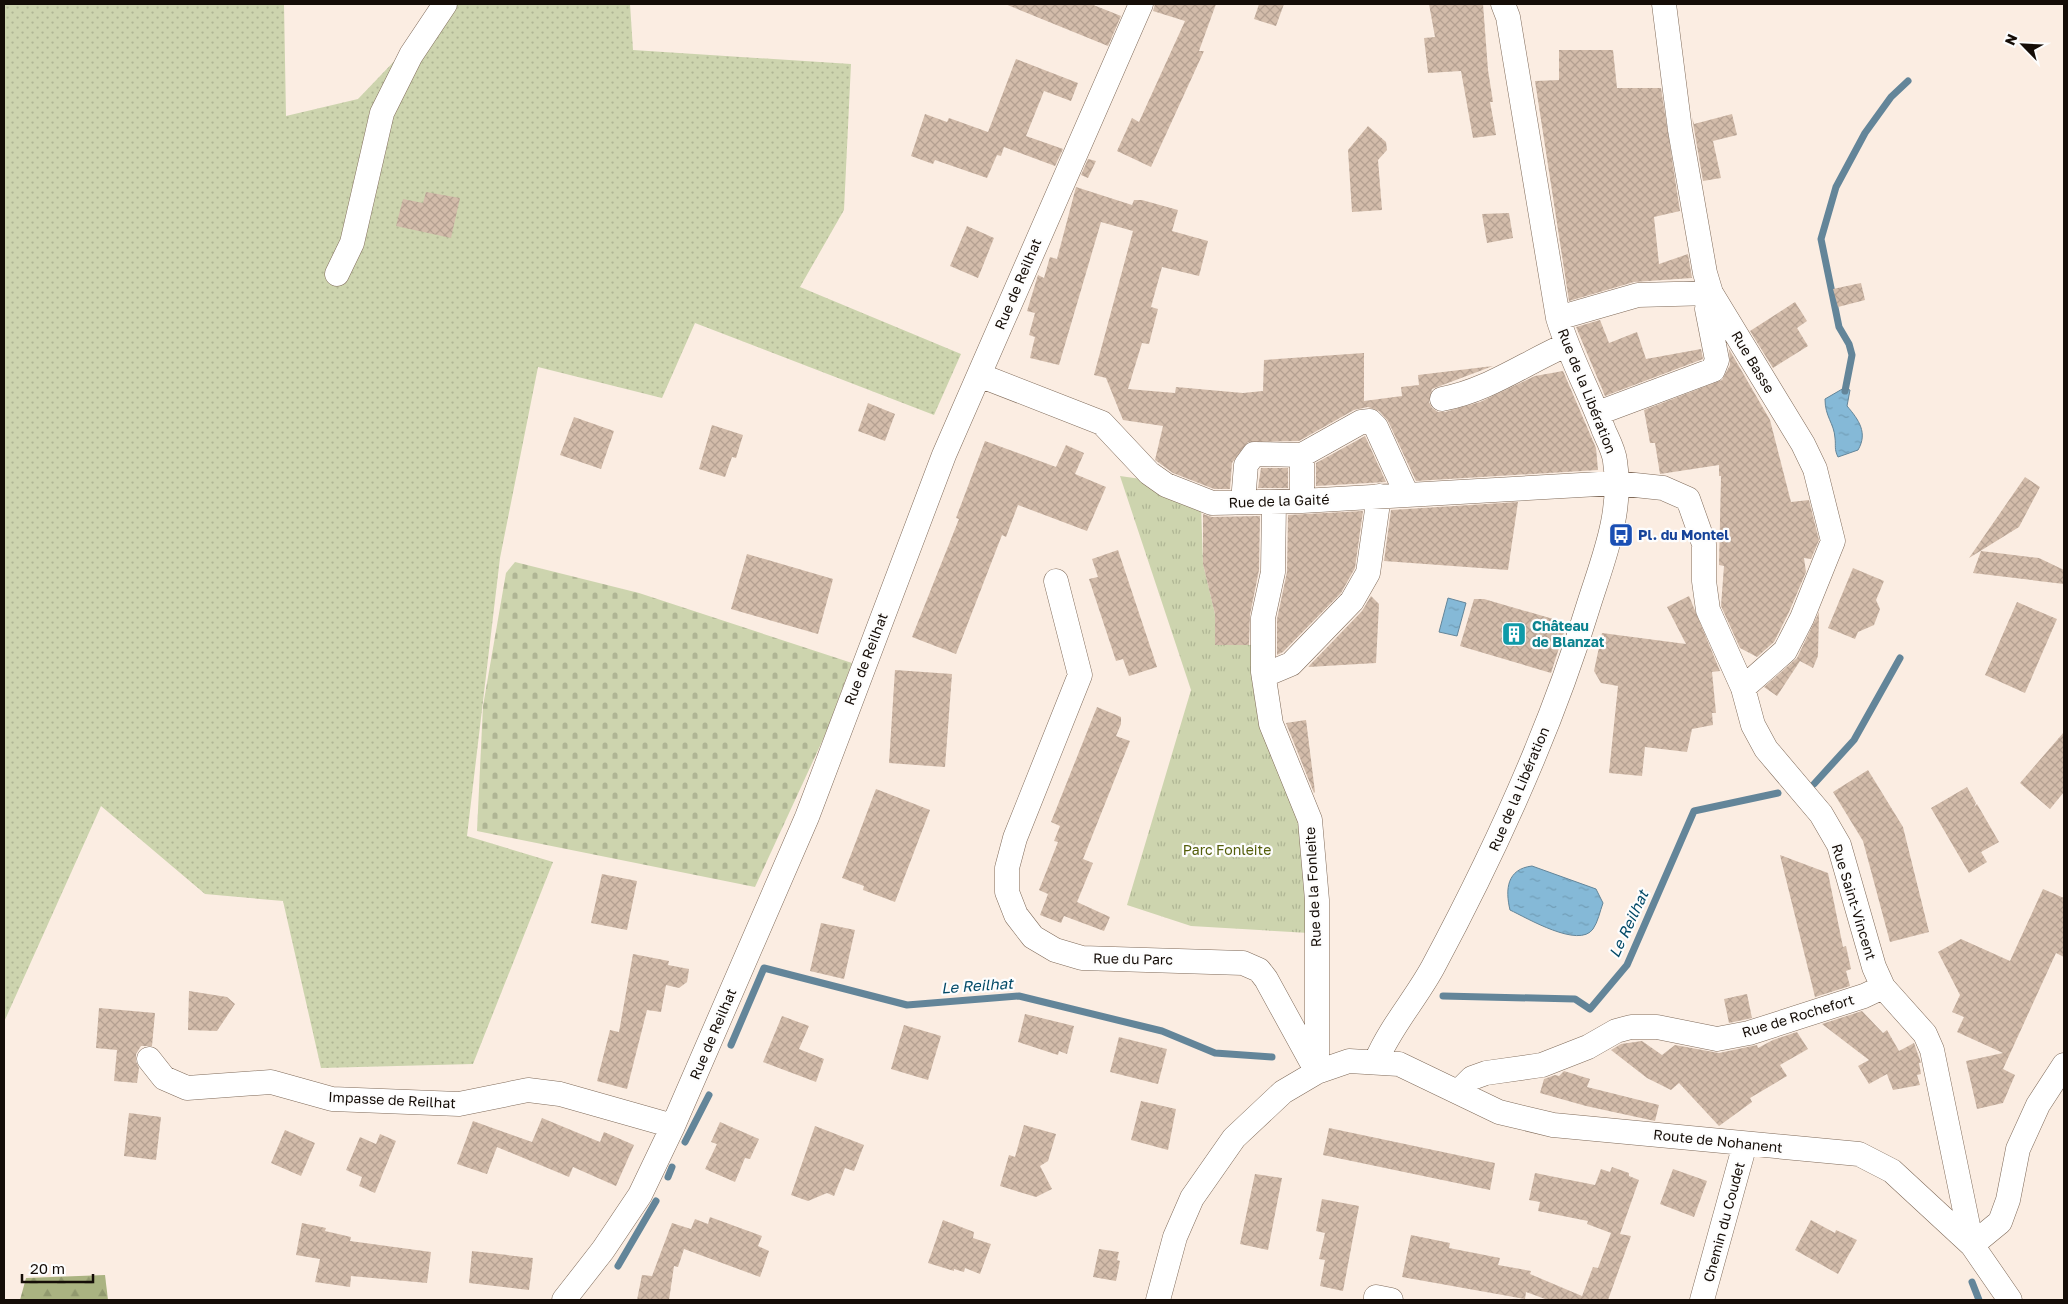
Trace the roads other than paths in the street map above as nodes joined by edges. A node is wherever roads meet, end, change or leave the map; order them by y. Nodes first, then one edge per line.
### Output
1 (445, 4) edge
2 (1141, 4) edge
3 (1503, 4) edge
4 (1664, 4) edge
5 (338, 274) dead end
6 (1711, 293) junction
7 (1558, 318) junction
8 (1566, 345) junction
9 (979, 375) junction
10 (1442, 399) dead end
11 (1598, 413) junction
12 (1302, 455) junction
13 (1616, 483) junction
14 (1407, 495) junction
15 (1379, 496) junction
16 (1302, 501) junction
17 (1243, 502) junction
18 (1274, 502) junction
19 (1056, 582) dead end
20 (1263, 672) junction
21 (1743, 688) junction
22 (1883, 987) junction
23 (149, 1059) dead end
24 (1376, 1061) junction
25 (2064, 1066) edge
26 (1317, 1072) junction
27 (1458, 1092) junction
28 (673, 1126) junction
29 (1746, 1144) junction
30 (1972, 1245) junction
31 (564, 1300) edge
32 (1158, 1300) edge
33 (1376, 1300) edge
34 (1391, 1300) edge
35 (1702, 1300) edge
36 (2010, 1300) edge

1 - 5 street
2 - 9 street, Rue de Reilhat
3 - 7 street, Rue de la Libération
4 - 6 street, Rue Basse
6 - 7 street
6 - 11 street
6 - 21 street, Rue Basse
7 - 8 street, Rue de la Libération
8 - 10 street
8 - 11 street, Rue de la Libération
9 - 17 street, Rue de la Gaité
9 - 28 street, Rue de Reilhat
11 - 13 street, Rue de la Libération
12 - 14 street
12 - 16 street
12 - 17 street
13 - 14 street, Rue de la Gaité
13 - 21 street, Rue Saint-Vincent
13 - 24 street, Rue de la Libération
14 - 15 street, Rue de la Gaité
15 - 16 street, Rue de la Gaité
15 - 20 street
16 - 18 street, Rue de la Gaité
17 - 18 street, Rue de la Gaité
18 - 20 street, Rue de la Fonleite
19 - 26 street, Rue du Parc
20 - 26 street, Rue de la Fonleite
21 - 22 street, Rue Saint-Vincent
22 - 27 street, Rue de Rochefort
22 - 30 street, Rue Saint-Vincent
23 - 28 street, Impasse de Reilhat
24 - 26 street, Route de Nohanent
24 - 27 street, Route de Nohanent
25 - 30 street
26 - 32 street, Route de Nohanent
27 - 29 street, Route de Nohanent
28 - 31 street, Rue de Reilhat
29 - 30 street, Route de Nohanent
29 - 35 street, Chemin du Coudet
30 - 36 street, Route de Nohanent
33 - 34 street

